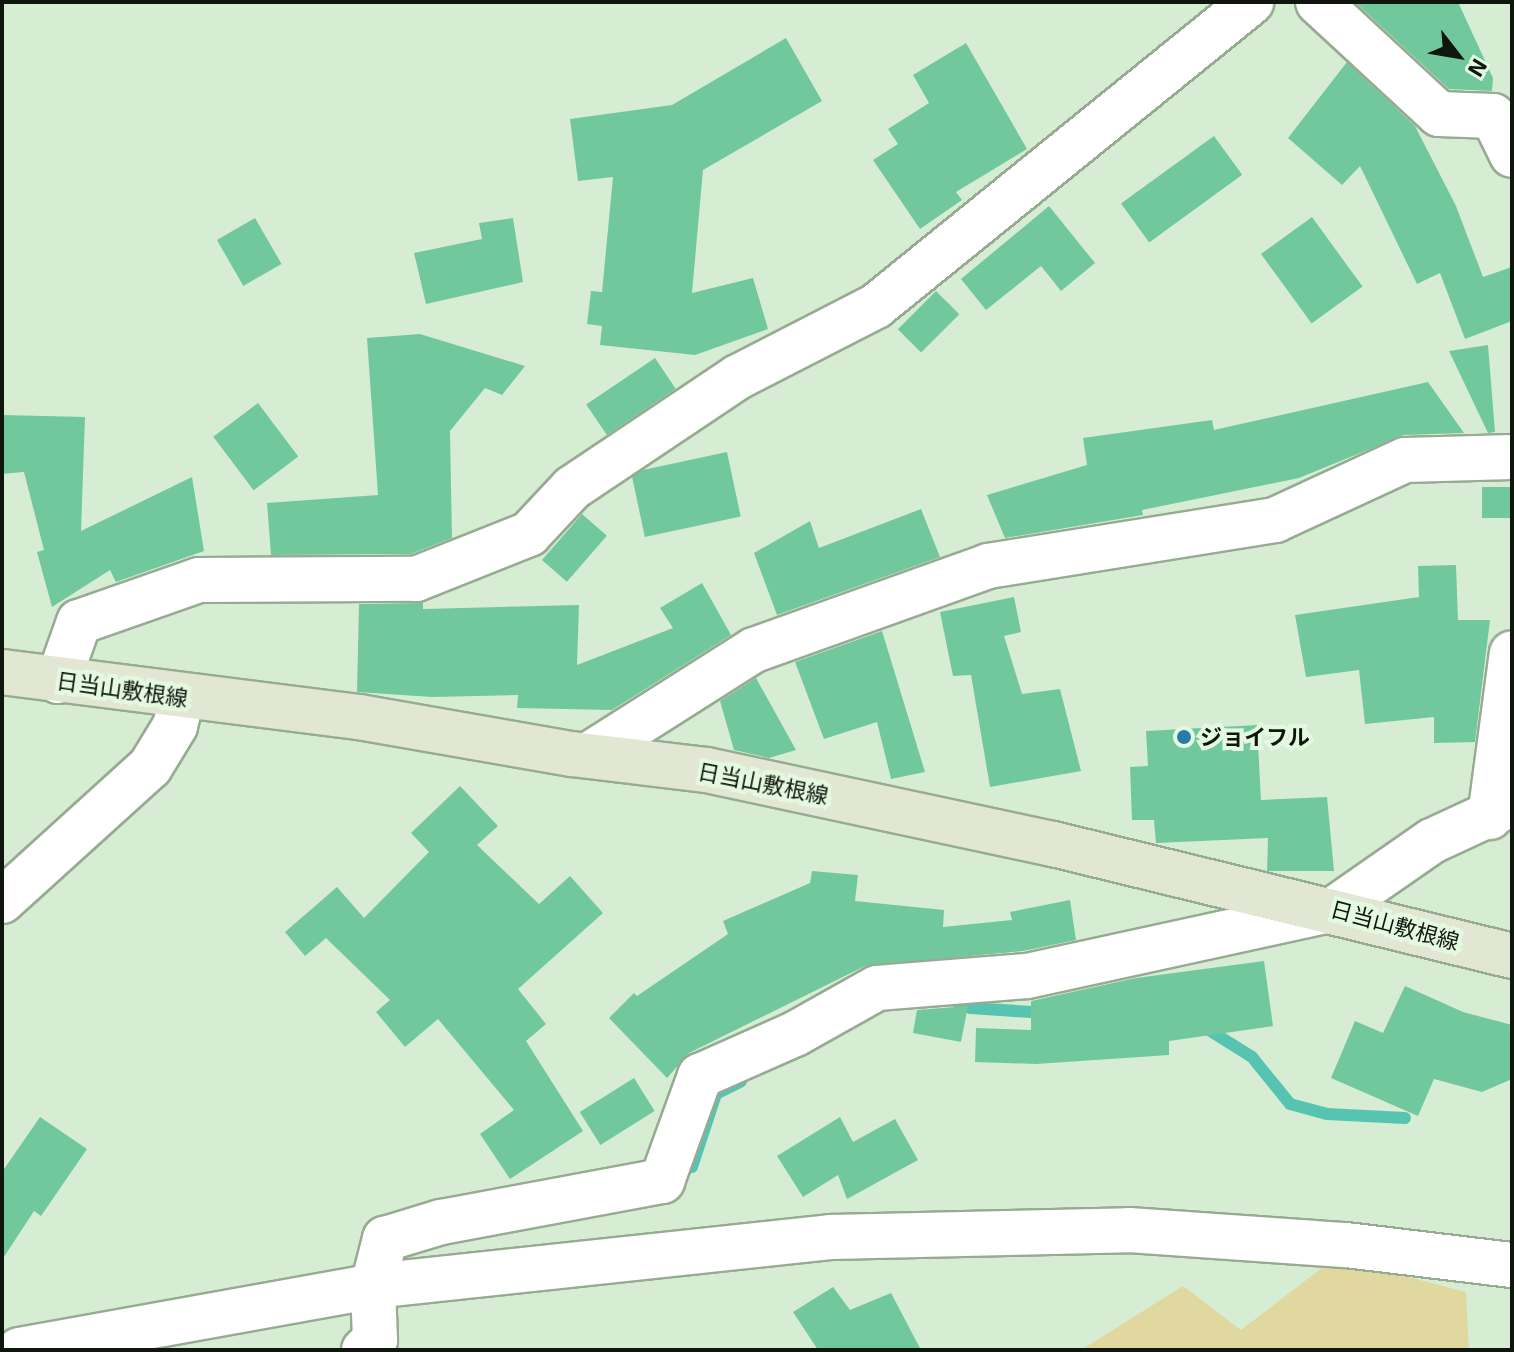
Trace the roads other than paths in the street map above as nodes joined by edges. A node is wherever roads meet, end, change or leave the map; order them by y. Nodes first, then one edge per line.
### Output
1 (1251, 2) edge
2 (1318, 2) edge
3 (1503, 104) edge
4 (1512, 155) edge
5 (1512, 457) edge
6 (1512, 653) edge
7 (2, 672) edge
8 (58, 681) junction
9 (182, 697) junction
10 (590, 754) junction
11 (1501, 810) edge
12 (2, 901) edge
13 (1334, 909) junction
14 (1512, 956) edge
15 (1512, 1265) edge
16 (373, 1286) junction
17 (19, 1350) edge
18 (364, 1350) edge

1 - 8 street
2 - 3 street
3 - 4 street
5 - 10 street
6 - 11 street
7 - 8 main road, 日当山敷根線
8 - 9 main road, 日当山敷根線
9 - 10 main road, 日当山敷根線
9 - 12 street
10 - 13 main road, 日当山敷根線
11 - 13 street
13 - 14 main road, 日当山敷根線
13 - 16 street
15 - 16 street
16 - 17 street
16 - 18 street

